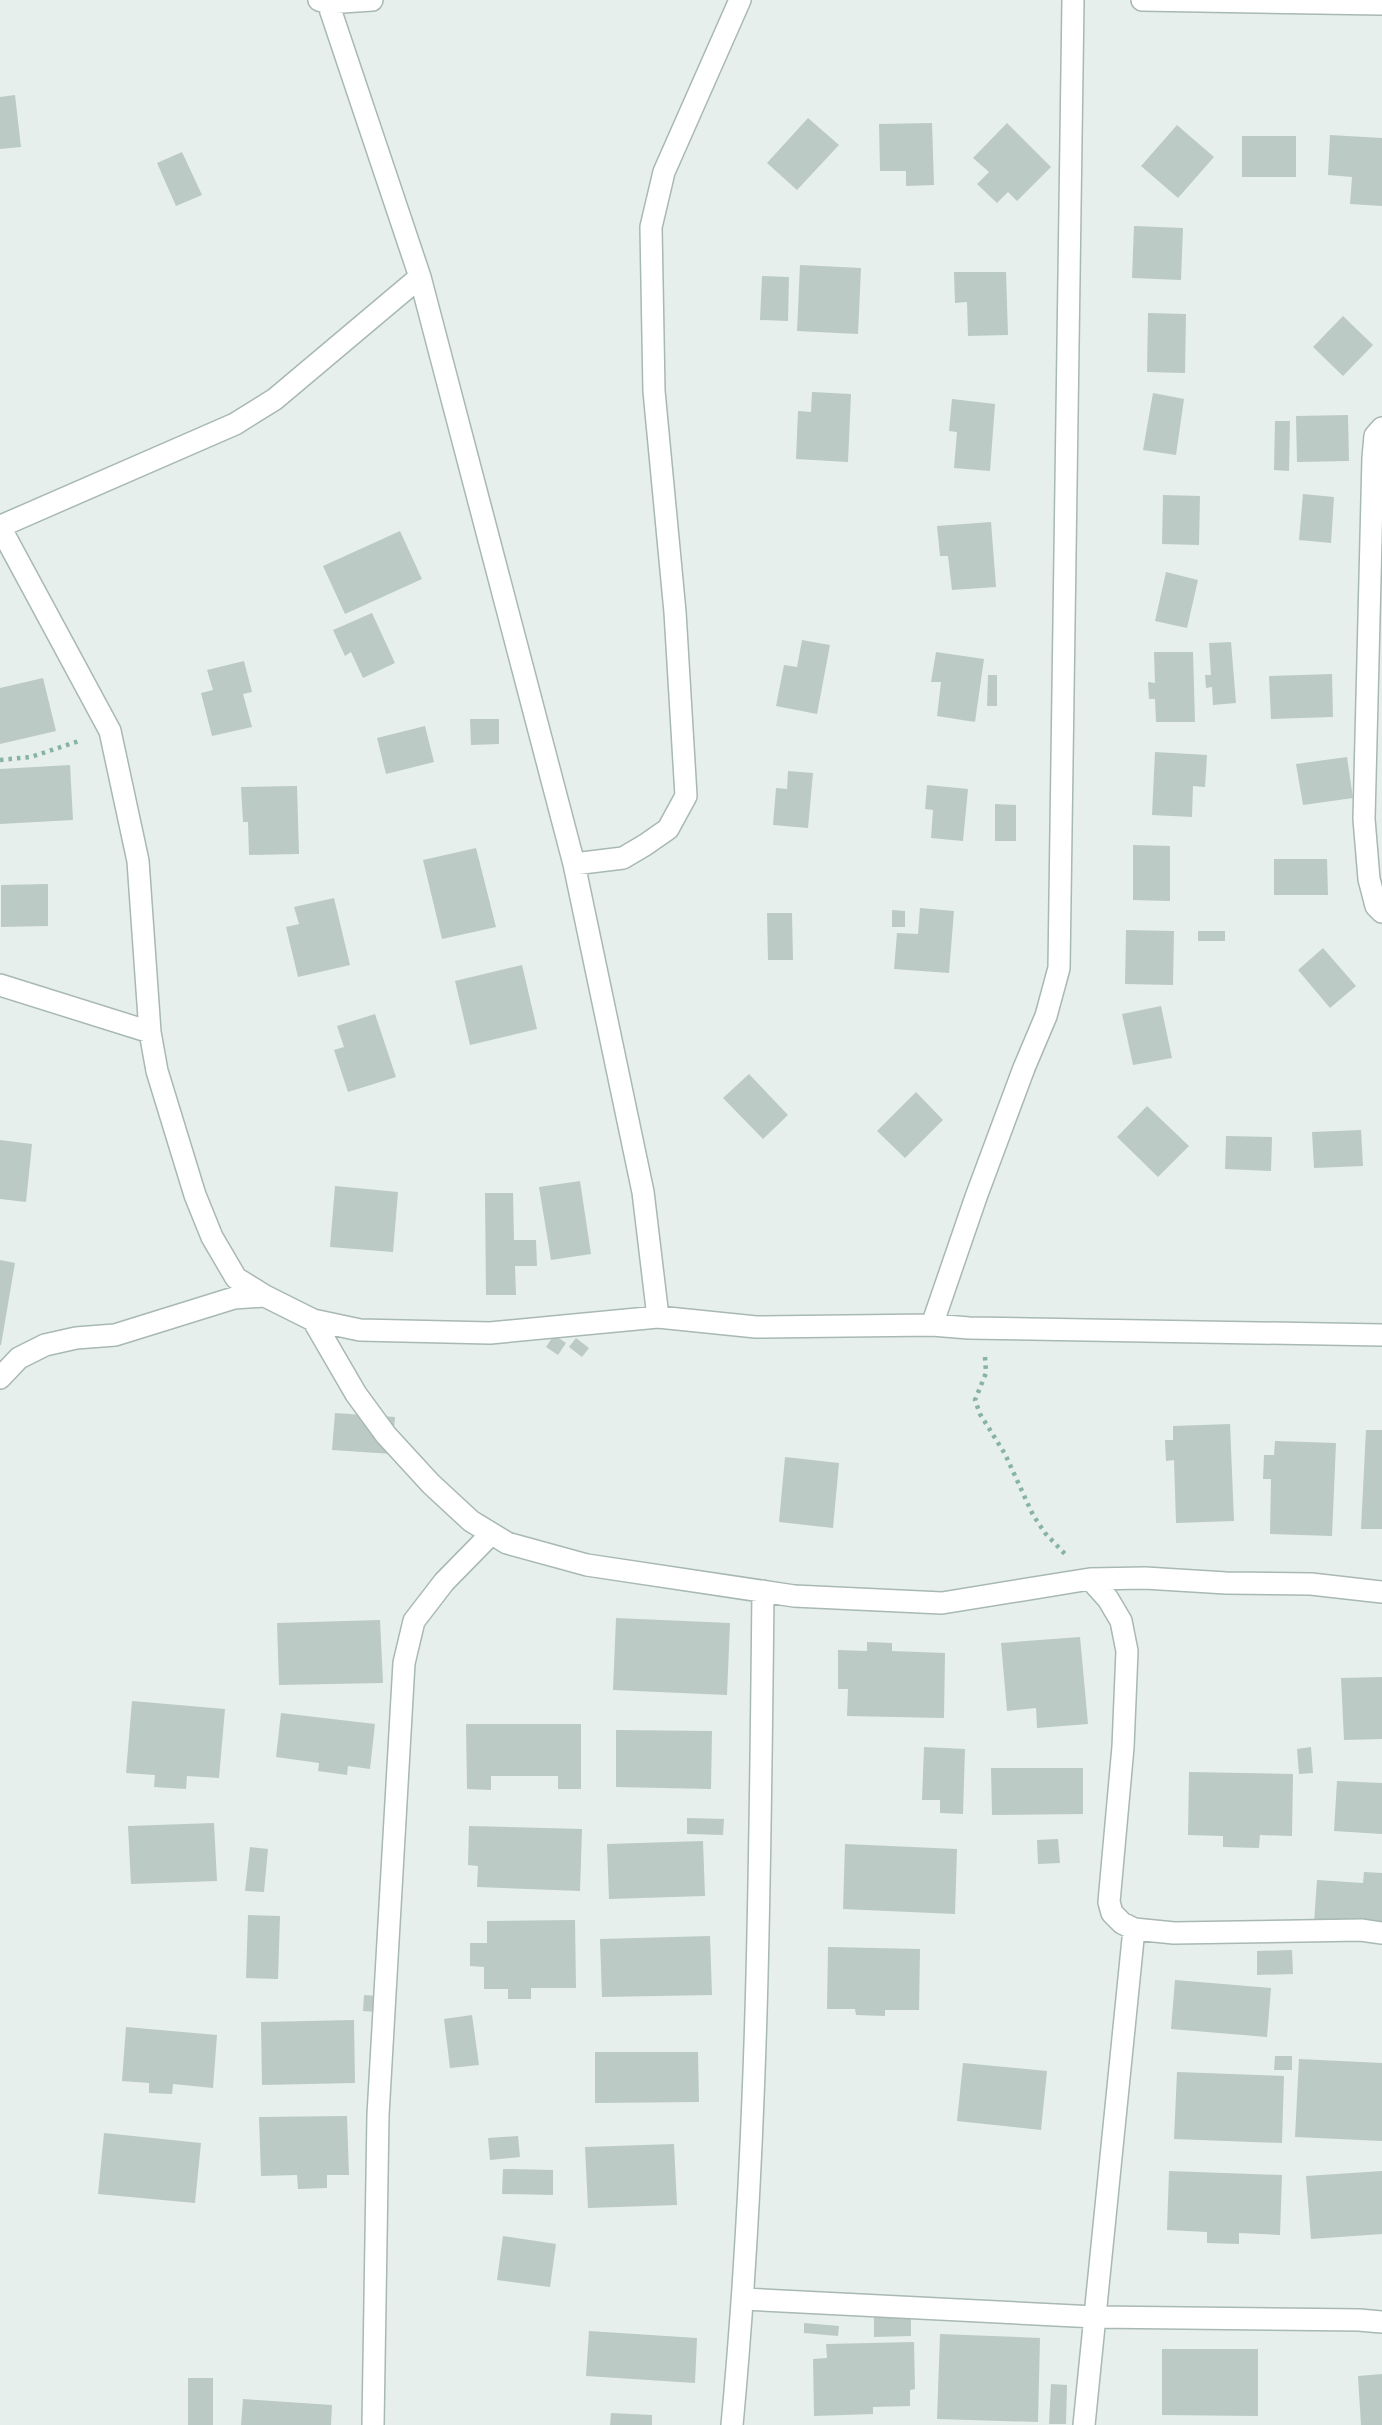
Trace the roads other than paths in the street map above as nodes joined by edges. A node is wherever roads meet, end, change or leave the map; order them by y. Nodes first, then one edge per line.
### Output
1 (372, 0) edge
2 (740, 0) edge
3 (1073, 0) edge
4 (1142, 0) edge
5 (324, 1) edge
6 (1382, 4) edge
7 (420, 276) junction
8 (1382, 428) edge
9 (0, 527) edge
10 (574, 864) junction
11 (1382, 912) edge
12 (0, 985) edge
13 (150, 1032) junction
14 (265, 1296) junction
15 (658, 1317) junction
16 (313, 1320) junction
17 (932, 1325) junction
18 (1382, 1335) edge
19 (1, 1375) edge
20 (491, 1534) junction
21 (1090, 1579) junction
22 (763, 1591) junction
23 (1382, 1592) edge
24 (1134, 1929) junction
25 (1382, 1933) edge
26 (744, 2299) junction
27 (1096, 2317) junction
28 (1382, 2322) edge
29 (373, 2425) edge
30 (732, 2425) edge
31 (1084, 2425) edge

1 - 5 street
2 - 10 street
3 - 17 street
4 - 6 street
5 - 7 street
7 - 9 street
7 - 10 street
8 - 11 street
9 - 13 street
10 - 15 street
12 - 13 street
13 - 14 street
14 - 16 street
14 - 19 street
15 - 16 street
15 - 17 street
16 - 20 street
17 - 18 street
20 - 22 street
20 - 29 street
21 - 22 street
21 - 23 street
21 - 24 street
22 - 26 street
24 - 25 street
24 - 27 street
26 - 27 street
26 - 30 street
27 - 28 street
27 - 31 street

